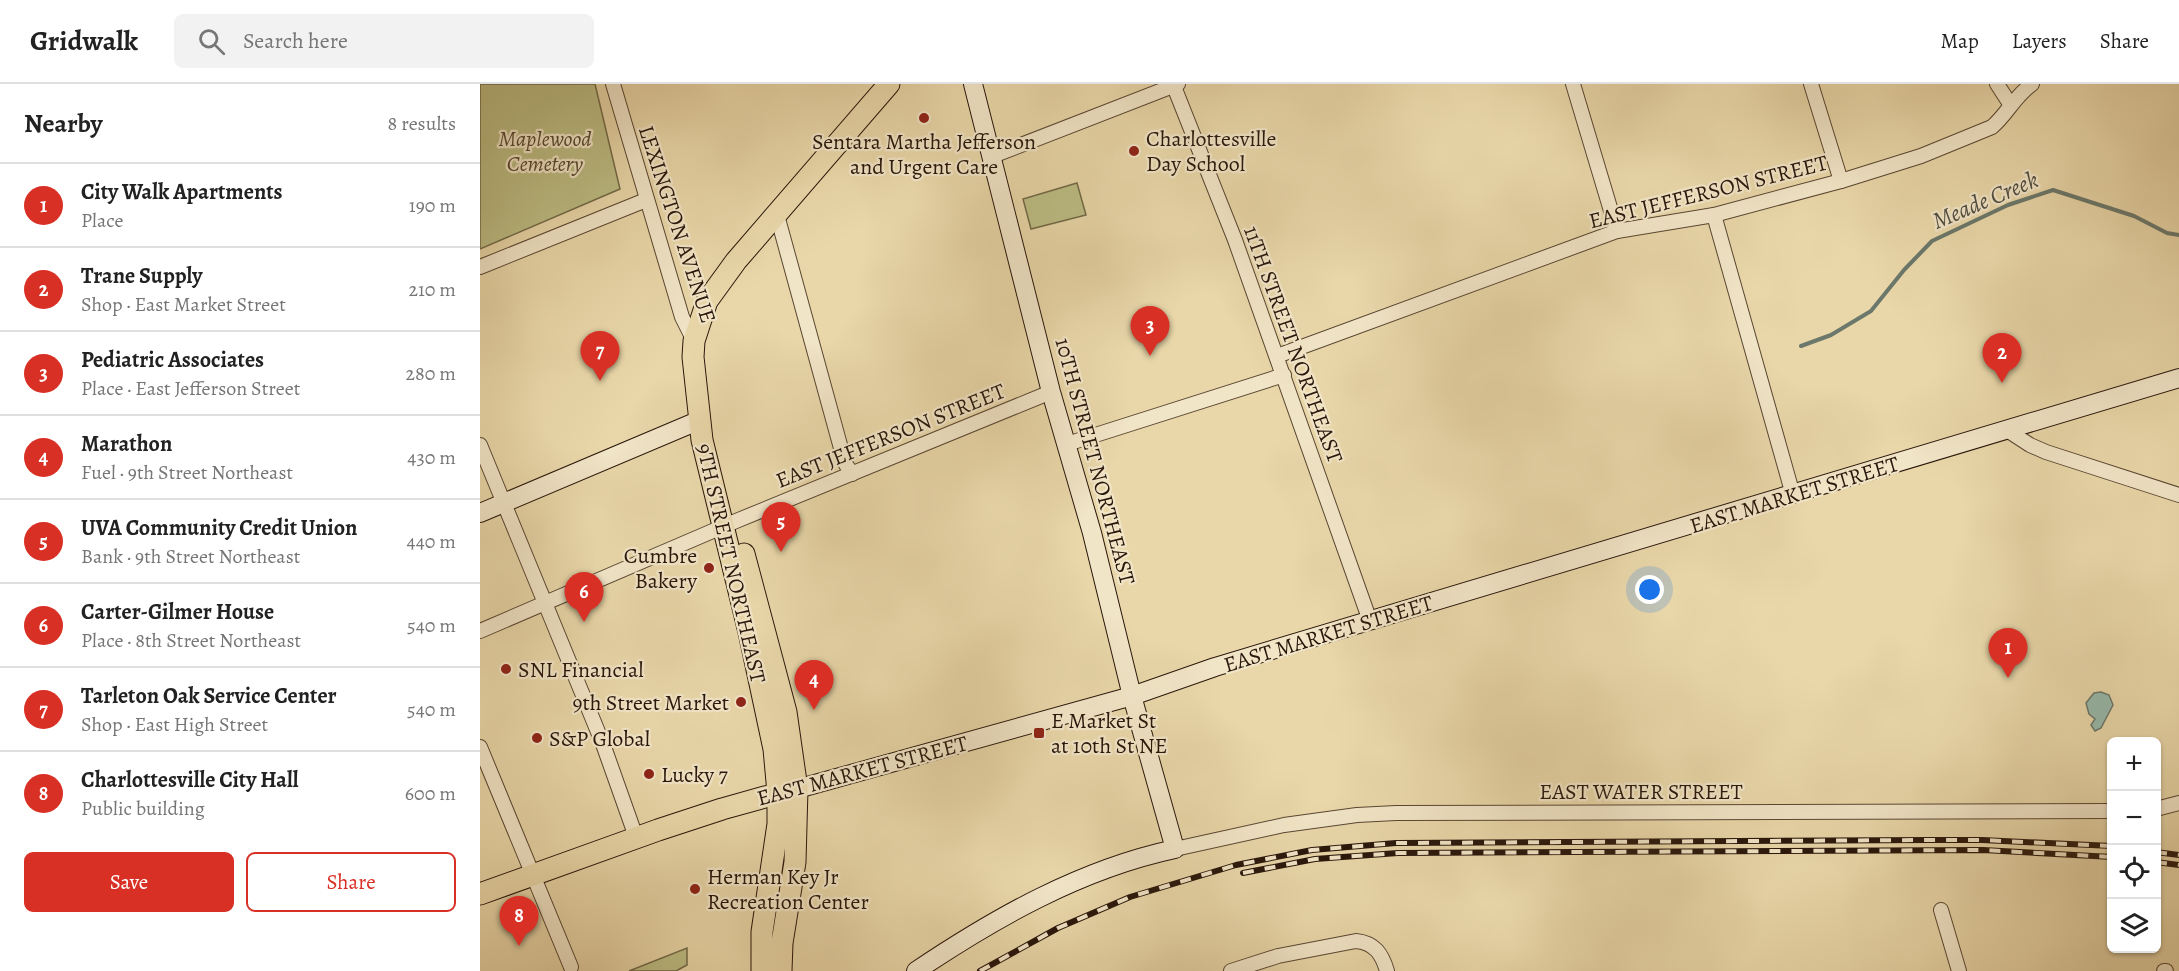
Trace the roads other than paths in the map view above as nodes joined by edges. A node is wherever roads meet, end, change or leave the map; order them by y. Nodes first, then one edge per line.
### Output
1 (613, 84) edge
2 (890, 84) edge
3 (973, 84) edge
4 (1573, 84) edge
5 (1811, 84) edge
6 (1997, 84) edge
7 (2032, 84) edge
8 (1175, 85) edge
9 (2010, 104) junction
10 (990, 157) junction
11 (1841, 181) junction
12 (646, 200) junction
13 (777, 215) junction
14 (1714, 215) junction
15 (1617, 231) junction
16 (480, 267) edge
17 (694, 341) junction
18 (1277, 356) junction
19 (1284, 375) junction
20 (2179, 378) edge
21 (1051, 392) junction
22 (700, 420) junction
23 (2007, 430) junction
24 (1067, 444) junction
25 (480, 445) edge
26 (852, 474) junction
27 (1793, 495) junction
28 (2179, 495) edge
29 (503, 503) junction
30 (480, 513) edge
31 (729, 524) junction
32 (544, 602) junction
33 (1370, 621) junction
34 (480, 631) edge
35 (1132, 696) junction
36 (480, 747) edge
37 (788, 791) junction
38 (2179, 803) edge
39 (2161, 809) edge
40 (2107, 811) edge
41 (636, 837) junction
42 (1175, 849) junction
43 (534, 873) junction
44 (480, 894) edge
45 (1941, 910) dead end
46 (571, 967) dead end
47 (762, 971) edge
48 (781, 971) edge
49 (916, 971) edge
50 (1231, 971) edge
51 (1388, 971) edge
52 (1959, 971) edge

1 - 12 street, LEXINGTON AVENUE
2 - 13 main road, 9TH STREET NORTHEAST
3 - 10 main road, 10TH STREET NORTHEAST
4 - 15 street
5 - 11 street
6 - 9 street
7 - 9 street, EAST JEFFERSON STREET
8 - 10 street
8 - 18 street, 11TH STREET NORTHEAST
9 - 11 street, EAST JEFFERSON STREET
10 - 21 main road, 10TH STREET NORTHEAST
11 - 14 street, EAST JEFFERSON STREET
12 - 16 street
12 - 17 street, LEXINGTON AVENUE
13 - 17 main road, 9TH STREET NORTHEAST
13 - 26 street
14 - 15 street, EAST JEFFERSON STREET
14 - 27 street
15 - 18 street, EAST JEFFERSON STREET
17 - 22 main road, 9TH STREET NORTHEAST
18 - 19 street, 11TH STREET NORTHEAST
19 - 24 street
19 - 33 street, 11TH STREET NORTHEAST
20 - 23 main road, EAST MARKET STREET
21 - 24 main road, 10TH STREET NORTHEAST
21 - 26 street, EAST JEFFERSON STREET
22 - 29 main road
22 - 31 main road, 9TH STREET NORTHEAST
23 - 27 main road, EAST MARKET STREET
23 - 28 street
24 - 35 main road, 10TH STREET NORTHEAST
25 - 29 street
26 - 31 street, EAST JEFFERSON STREET
27 - 33 main road, EAST MARKET STREET
29 - 30 main road
29 - 32 street
31 - 32 street, EAST JEFFERSON STREET
31 - 37 main road, 9TH STREET NORTHEAST
32 - 34 street, EAST JEFFERSON STREET
32 - 41 street
33 - 35 main road, EAST MARKET STREET
35 - 37 main road, EAST MARKET STREET
35 - 42 main road, 10TH STREET NORTHEAST
36 - 43 street
37 - 41 main road, EAST MARKET STREET
37 - 47 main road, 9TH STREET NORTHEAST
37 - 48 main road, 9TH STREET NORTHEAST
38 - 39 street
40 - 42 street, EAST WATER STREET
41 - 43 main road, EAST MARKET STREET
42 - 49 main road
43 - 44 main road, EAST MARKET STREET
43 - 46 street
45 - 52 street
50 - 51 street

